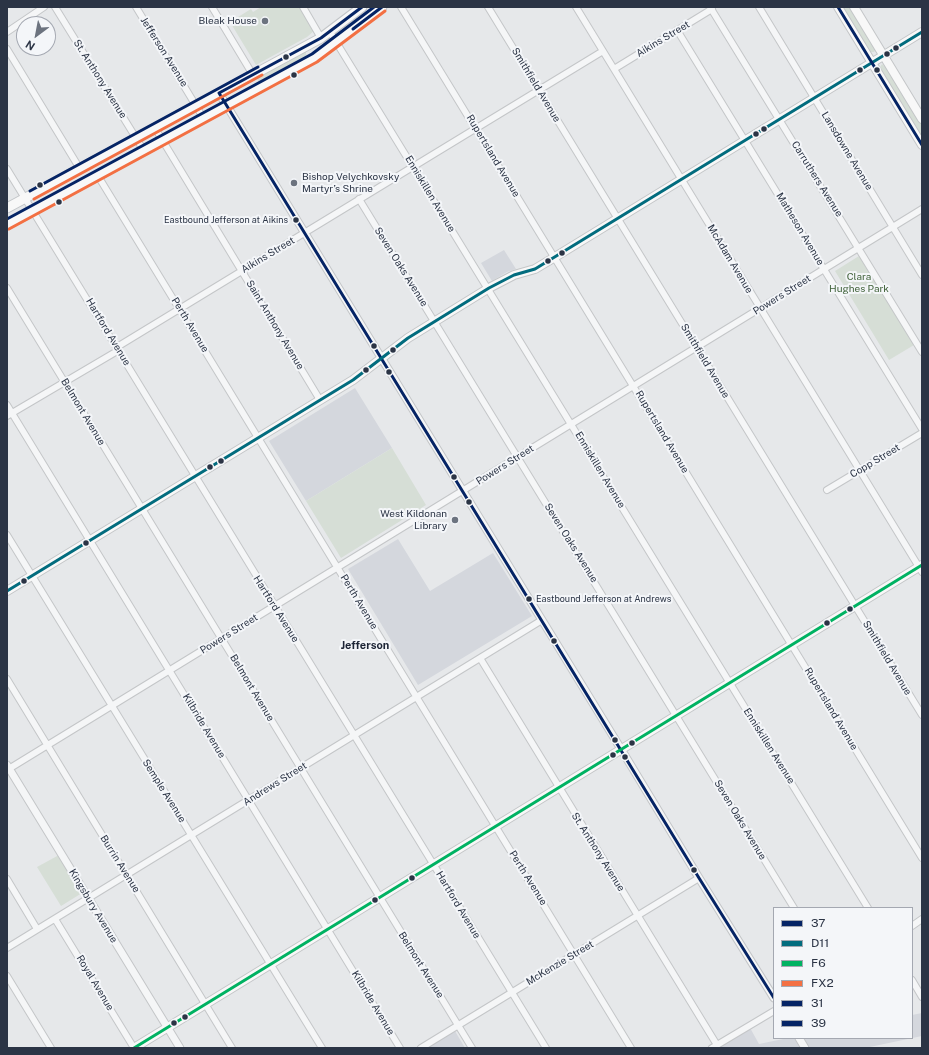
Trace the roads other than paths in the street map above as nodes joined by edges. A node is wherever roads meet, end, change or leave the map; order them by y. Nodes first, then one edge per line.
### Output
1 (44, 7) edge
2 (55, 7) edge
3 (136, 7) edge
4 (212, 7) edge
5 (303, 7) edge
6 (362, 7) edge
7 (401, 7) edge
8 (488, 7) edge
9 (576, 7) edge
10 (759, 7) edge
11 (838, 7) edge
12 (854, 7) edge
13 (379, 8) edge
14 (711, 8) edge
15 (677, 30) junction
16 (7, 32) edge
17 (330, 32) junction
18 (922, 32) edge
19 (321, 38) junction
20 (337, 42) junction
21 (305, 47) junction
22 (7, 49) edge
23 (603, 51) junction
24 (883, 56) junction
25 (872, 62) junction
26 (304, 64) junction
27 (614, 69) junction
28 (253, 75) junction
29 (540, 90) junction
30 (219, 93) junction
31 (814, 98) junction
32 (196, 105) junction
33 (228, 106) junction
34 (204, 119) junction
35 (780, 119) junction
36 (922, 119) edge
37 (155, 128) junction
38 (476, 129) junction
39 (136, 139) junction
40 (163, 141) junction
41 (746, 141) junction
42 (922, 145) edge
43 (144, 151) junction
44 (101, 158) junction
45 (414, 166) junction
46 (7, 169) edge
47 (80, 169) junction
48 (98, 176) junction
49 (681, 179) junction
50 (77, 188) junction
51 (25, 199) junction
52 (359, 199) junction
53 (7, 208) edge
54 (922, 209) edge
55 (33, 211) junction
56 (618, 218) junction
57 (7, 225) edge
58 (893, 227) junction
59 (305, 232) junction
60 (859, 248) junction
61 (555, 257) junction
62 (824, 269) junction
63 (242, 271) junction
64 (922, 275) edge
65 (7, 288) edge
66 (489, 288) junction
67 (760, 308) junction
68 (180, 309) junction
69 (435, 321) junction
70 (697, 347) junction
71 (118, 349) junction
72 (922, 352) edge
73 (382, 359) junction
74 (65, 382) junction
75 (634, 386) junction
76 (320, 400) junction
77 (7, 405) edge
78 (9, 414) edge
79 (572, 424) junction
80 (922, 429) edge
81 (922, 433) edge
82 (258, 438) junction
83 (518, 457) junction
84 (860, 470) junction
85 (196, 476) junction
86 (827, 490) dead end
87 (463, 491) junction
88 (141, 509) junction
89 (7, 535) edge
90 (90, 540) junction
91 (338, 568) junction
92 (921, 568) edge
93 (32, 576) junction
94 (7, 591) edge
95 (275, 606) junction
96 (855, 606) junction
97 (542, 620) junction
98 (222, 638) junction
99 (792, 645) junction
100 (480, 658) junction
101 (170, 670) junction
102 (7, 679) edge
103 (730, 683) junction
104 (416, 697) junction
105 (112, 706) junction
106 (922, 715) edge
107 (676, 716) junction
108 (354, 735) junction
109 (47, 746) junction
110 (621, 749) junction
111 (8, 768) edge
112 (301, 768) junction
113 (558, 788) junction
114 (249, 800) junction
115 (496, 826) junction
116 (191, 835) junction
117 (922, 858) edge
118 (434, 865) junction
119 (127, 875) junction
120 (699, 878) junction
121 (7, 879) edge
122 (88, 898) junction
123 (380, 898) junction
124 (793, 907) edge
125 (867, 907) edge
126 (638, 917) junction
127 (55, 919) junction
128 (922, 919) edge
129 (913, 925) edge
130 (37, 929) junction
131 (328, 929) junction
132 (7, 948) edge
133 (575, 954) junction
134 (270, 965) junction
135 (7, 976) edge
136 (913, 982) edge
137 (511, 993) junction
138 (773, 996) edge
139 (922, 997) edge
140 (206, 1004) junction
141 (773, 1012) edge
142 (459, 1025) junction
143 (167, 1028) junction
144 (800, 1039) edge
145 (714, 1047) edge
146 (51, 1048) edge
147 (134, 1048) edge
148 (180, 1048) edge
149 (232, 1048) edge
150 (322, 1048) edge
151 (400, 1048) edge
152 (421, 1048) edge
153 (472, 1048) edge
154 (546, 1048) edge
155 (632, 1048) edge
156 (805, 1048) edge

1 - 16 street
2 - 39 street, St. Anthony Avenue
3 - 32 street, Jefferson Avenue
4 - 28 street
5 - 19 street
6 - 17 main road
7 - 38 street, Rupertsland Avenue
8 - 29 street, Smithfield Avenue
9 - 23 street, McAdam Avenue
10 - 31 street, Lansdowne Avenue
11 - 25 main road
12 - 24 main road
13 - 20 main road
14 - 15 street, Aikins Street
14 - 35 street, Carruthers Avenue
15 - 27 street, Aikins Street
15 - 41 street, Matheson Avenue
17 - 19 main road
17 - 20 street, Enniskillen Avenue
18 - 24 main road
19 - 21 main road
20 - 26 main road
20 - 45 street, Enniskillen Avenue
21 - 26 main road
21 - 28 main road
22 - 47 street
23 - 27 street, McAdam Avenue
23 - 29 street, Aikins Street
24 - 25 main road
24 - 36 main road
25 - 31 main road
25 - 42 main road
26 - 33 main road
27 - 49 street, McAdam Avenue
28 - 30 main road
29 - 38 street, Aikins Street
29 - 56 street, Smithfield Avenue
30 - 32 main road
30 - 33 street
31 - 35 main road
31 - 58 street, Lansdowne Avenue
32 - 34 street, Jefferson Avenue
32 - 37 main road
33 - 34 main road
33 - 59 street
34 - 40 main road
35 - 41 main road
35 - 60 street, Carruthers Avenue
37 - 39 main road
37 - 40 street, Saint Anthony Avenue
38 - 45 street, Aikins Street
38 - 61 street, Rupertsland Avenue
39 - 43 street, St. Anthony Avenue
39 - 44 main road
40 - 43 main road
40 - 63 street, Saint Anthony Avenue
41 - 49 main road
41 - 62 street, Matheson Avenue
43 - 48 main road
44 - 47 main road
44 - 48 main road
45 - 52 street, Aikins Street
45 - 66 street, Enniskillen Avenue
46 - 51 street, Hartford Avenue
47 - 50 main road
47 - 51 main road
48 - 50 main road
48 - 68 street, Perth Avenue
49 - 56 main road
49 - 67 street, McAdam Avenue
50 - 55 main road
51 - 53 main road
51 - 55 street, Hartford Avenue
52 - 59 street, Aikins Street
52 - 69 street, Seven Oaks Avenue
54 - 58 street, Powers Street
55 - 57 main road
55 - 71 street, Hartford Avenue
56 - 61 main road
56 - 70 street, Smithfield Avenue
58 - 60 street, Powers Street
58 - 64 street, Lansdowne Avenue
59 - 63 street, Aikins Street
59 - 73 street
60 - 62 street, Powers Street
60 - 72 street, Carruthers Avenue
61 - 66 main road
61 - 75 street, Rupertsland Avenue
62 - 67 street, Powers Street
62 - 80 street, Matheson Avenue
63 - 68 street, Aikins Street
63 - 76 street, Saint Anthony Avenue
65 - 74 street, Belmont Avenue
66 - 69 main road
66 - 79 street, Enniskillen Avenue
67 - 70 street, Powers Street
67 - 84 street, McAdam Avenue
68 - 71 street, Aikins Street
68 - 82 street, Perth Avenue
69 - 73 main road
69 - 83 street, Seven Oaks Avenue
70 - 75 street, Powers Street
70 - 96 street, Smithfield Avenue
71 - 74 street, Aikins Street
71 - 85 street, Hartford Avenue
73 - 76 main road
73 - 87 street
74 - 78 street, Aikins Street
74 - 88 street, Belmont Avenue
75 - 79 street, Powers Street
75 - 99 street, Rupertsland Avenue
76 - 82 main road
77 - 78 street, Kilbride Avenue
78 - 90 street, Kilbride Avenue
79 - 83 street, Powers Street
79 - 103 street, Enniskillen Avenue
81 - 84 street, Copp Street
82 - 85 main road
82 - 91 street, Perth Avenue
83 - 87 street, Powers Street
83 - 107 street, Seven Oaks Avenue
84 - 86 street, Copp Street
84 - 92 street, McAdam Avenue
85 - 88 main road
85 - 95 street, Hartford Avenue
87 - 91 street, Powers Street
87 - 97 street
88 - 90 main road
88 - 98 street, Belmont Avenue
89 - 93 street, Semple Avenue
90 - 93 main road
90 - 101 street, Kilbride Avenue
91 - 95 street, Powers Street
91 - 104 street, Perth Avenue
92 - 96 main road
93 - 94 main road
93 - 105 street, Semple Avenue
95 - 98 street, Powers Street
95 - 108 street, Hartford Avenue
96 - 99 main road
96 - 106 street, Smithfield Avenue
97 - 100 street, Andrews Street
97 - 110 street
98 - 101 street, Powers Street
98 - 112 street, Belmont Avenue
99 - 103 main road
99 - 117 street, Rupertsland Avenue
100 - 104 street, Andrews Street
100 - 113 street, St. Anthony Avenue
101 - 105 street, Powers Street
101 - 114 street, Kilbride Avenue
102 - 109 street, Burrin Avenue
103 - 107 main road
103 - 125 street, Enniskillen Avenue
104 - 108 street, Andrews Street
104 - 115 street, Perth Avenue
105 - 109 street, Powers Street
105 - 116 street, Semple Avenue
107 - 110 main road
107 - 124 street, Seven Oaks Avenue
108 - 112 street, Andrews Street
108 - 118 street, Hartford Avenue
109 - 111 street, Powers Street
109 - 119 street, Burrin Avenue
110 - 113 main road
110 - 120 street
111 - 122 street, Kingsbury Avenue
112 - 114 street, Andrews Street
112 - 123 street, Belmont Avenue
113 - 115 main road
113 - 126 street, St. Anthony Avenue
114 - 116 street, Andrews Street
114 - 131 street, Kilbride Avenue
115 - 118 main road
115 - 133 street, Perth Avenue
116 - 119 street, Andrews Street
116 - 134 street, Semple Avenue
118 - 123 main road
118 - 137 street, Hartford Avenue
119 - 122 street, Andrews Street
119 - 140 street, Burrin Avenue
120 - 126 street, McKenzie Street
120 - 138 street
121 - 130 street
122 - 127 street, Andrews Street
122 - 143 street, Kingsbury Avenue
123 - 131 main road
123 - 142 street, Belmont Avenue
126 - 133 street, McKenzie Street
126 - 145 street, St. Anthony Avenue
127 - 130 street, Andrews Street
127 - 147 street, Royal Avenue
128 - 129 street
130 - 132 street, Andrews Street
131 - 134 main road
131 - 151 street, Kilbride Avenue
133 - 137 street, McKenzie Street
133 - 155 street, Perth Avenue
134 - 140 main road
134 - 150 street, Semple Avenue
135 - 146 street
136 - 139 street
137 - 142 street, McKenzie Street
137 - 154 street, Hartford Avenue
140 - 143 main road
140 - 149 street, Burrin Avenue
141 - 145 street
142 - 152 street, McKenzie Street
142 - 153 street, Belmont Avenue
143 - 147 main road
143 - 148 street, Kingsbury Avenue
144 - 156 street

